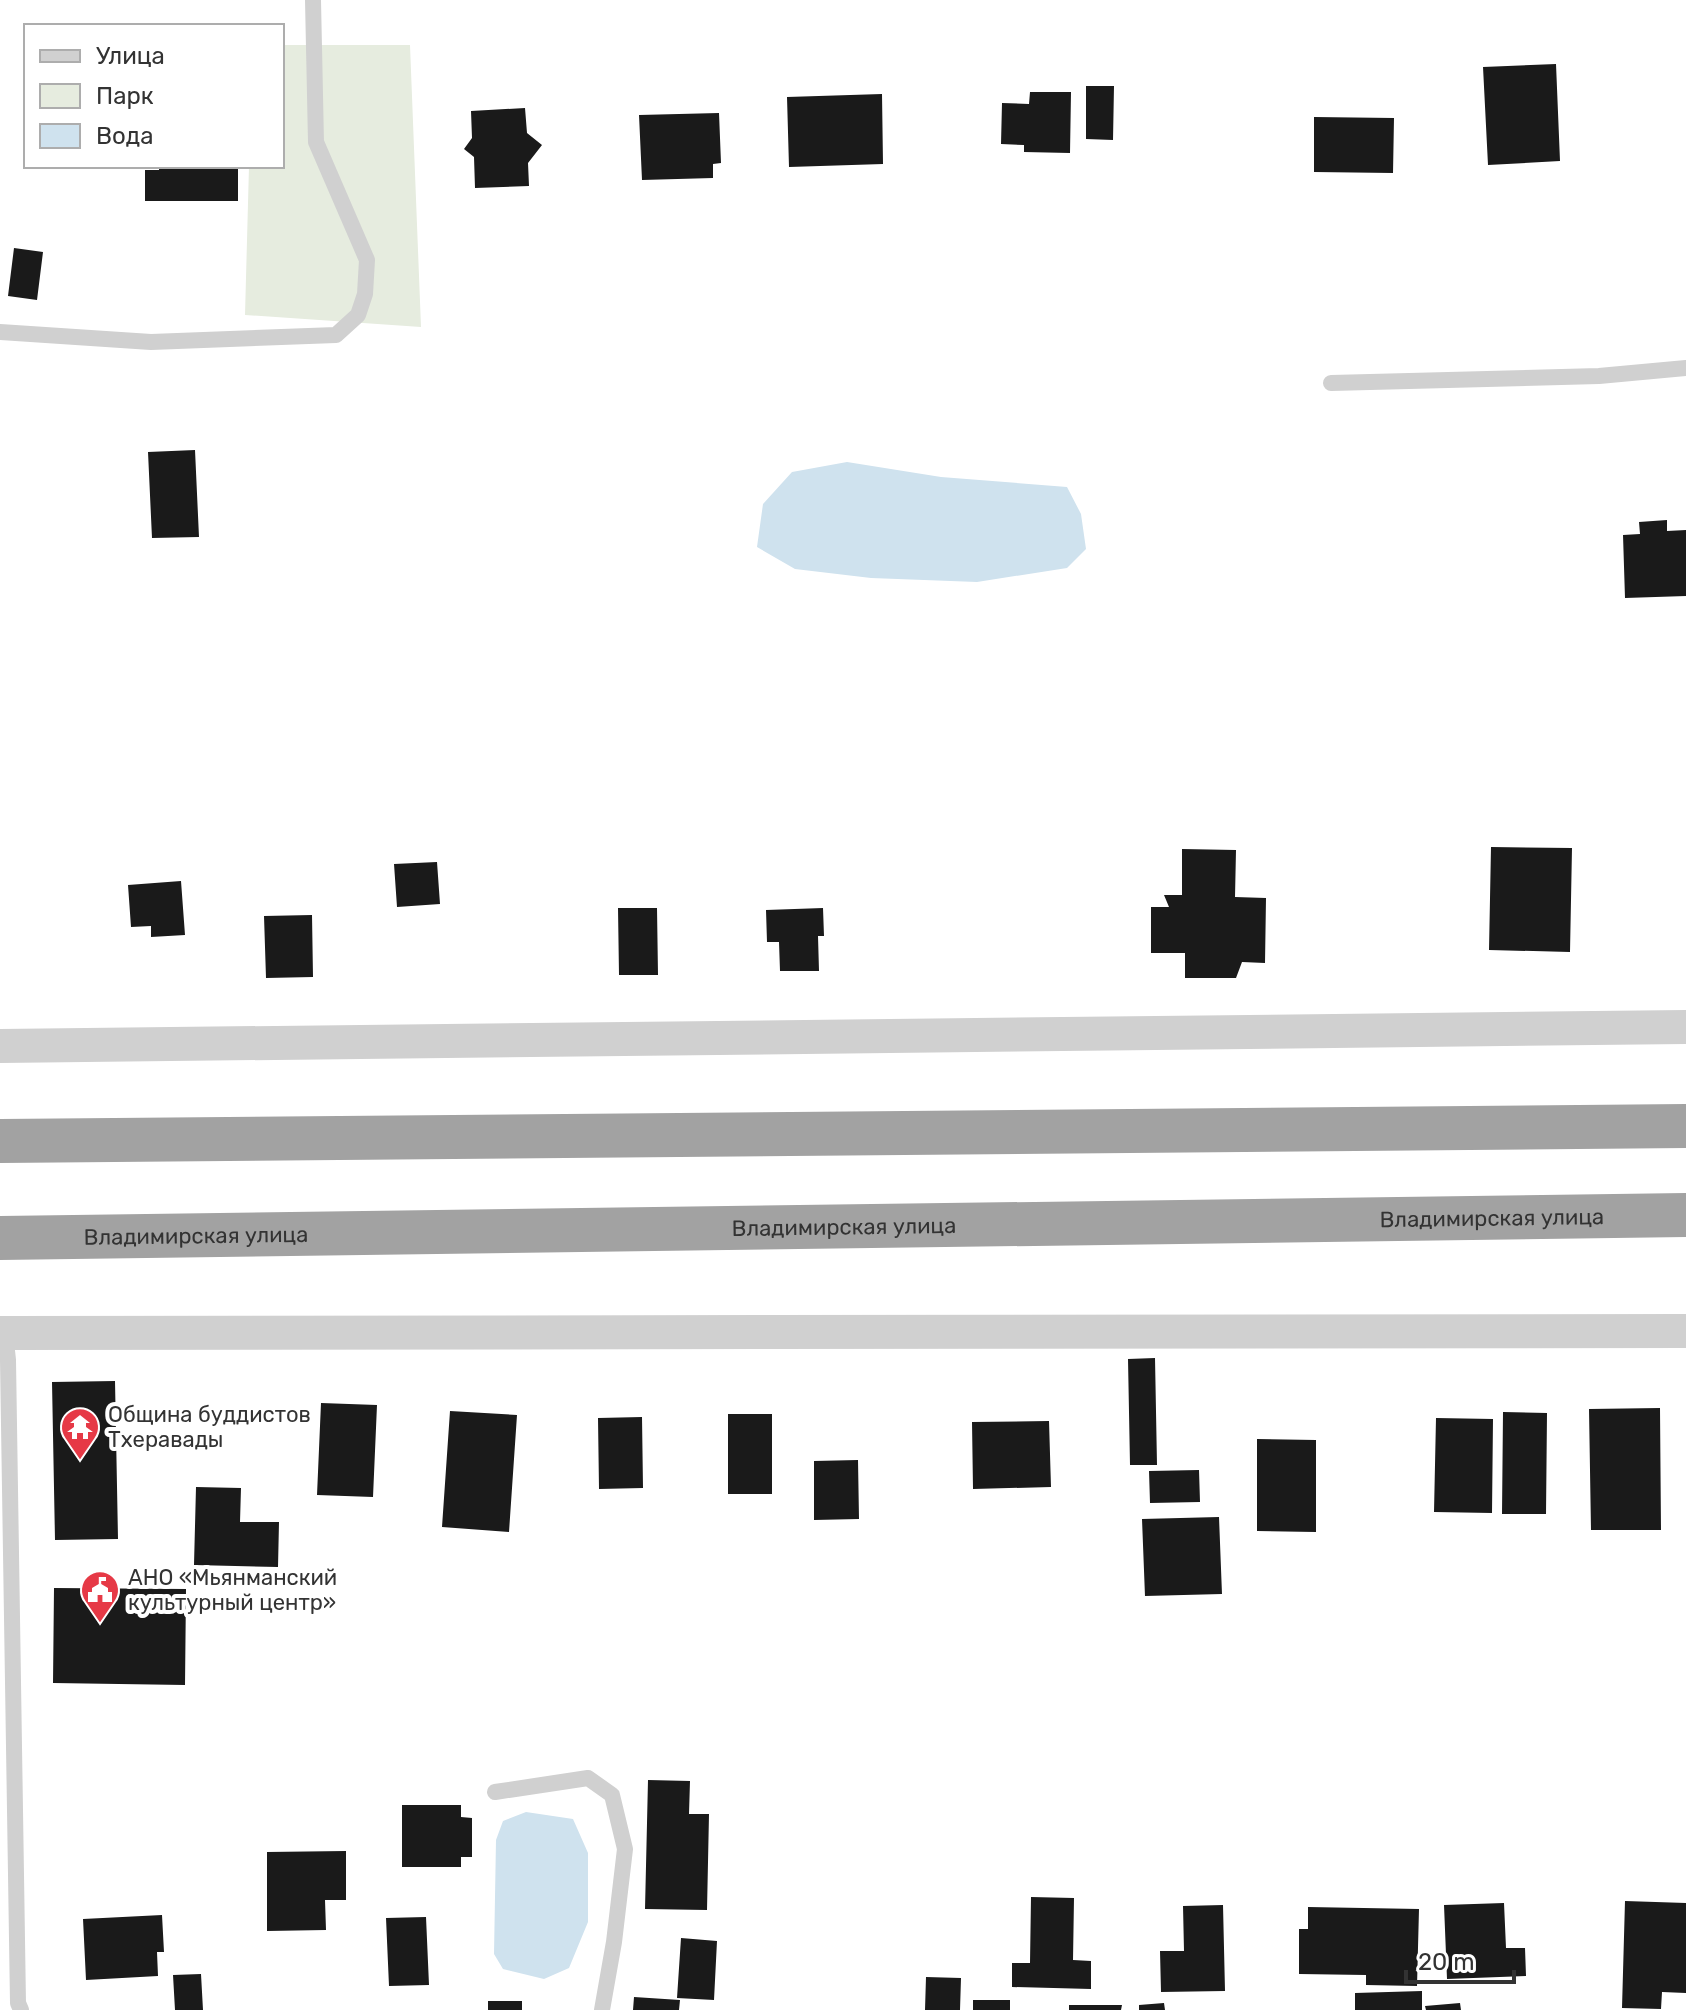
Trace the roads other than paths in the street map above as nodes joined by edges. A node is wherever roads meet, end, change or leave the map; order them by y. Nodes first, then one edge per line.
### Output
1 (313, 0) edge
2 (0, 332) edge
3 (1686, 368) edge
4 (1331, 383) dead end
5 (1686, 1027) edge
6 (0, 1046) edge
7 (1686, 1126) edge
8 (0, 1141) edge
9 (1686, 1215) edge
10 (0, 1238) edge
11 (1686, 1331) edge
12 (2, 1333) edge
13 (495, 1792) dead end
14 (21, 2010) edge
15 (602, 2010) edge

1 - 2 lane
3 - 4 lane
5 - 6 street
7 - 8 highway
9 - 10 highway, Владимирская улица
11 - 12 street
12 - 14 lane
13 - 15 lane

